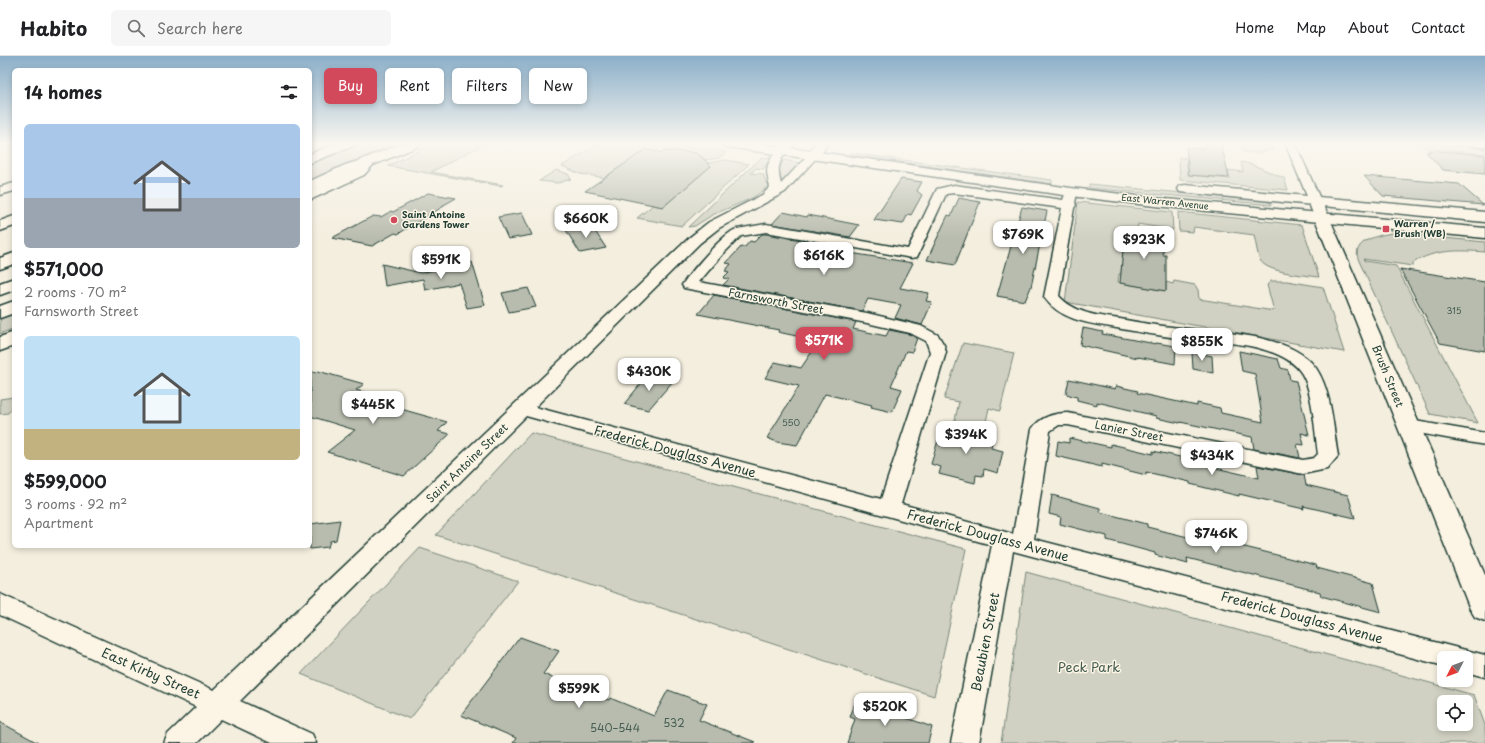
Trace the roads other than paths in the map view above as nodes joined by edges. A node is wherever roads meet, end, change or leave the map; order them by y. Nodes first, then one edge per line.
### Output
1 (334, 175) edge
2 (354, 175) edge
3 (772, 175) edge
4 (796, 175) edge
5 (931, 175) edge
6 (1304, 175) edge
7 (1072, 177) dead end
8 (312, 185) edge
9 (12, 188) edge
10 (1169, 188) dead end
11 (0, 191) edge
12 (312, 195) edge
13 (1266, 196) junction
14 (766, 198) junction
15 (1071, 199) junction
16 (12, 209) edge
17 (1318, 209) junction
18 (1413, 210) junction
19 (0, 212) edge
20 (1276, 213) junction
21 (1485, 216) edge
22 (12, 222) edge
23 (0, 226) edge
24 (1430, 227) junction
25 (1485, 233) edge
26 (12, 259) edge
27 (0, 264) edge
28 (12, 284) edge
29 (689, 285) joint
30 (0, 290) edge
31 (12, 308) edge
32 (0, 312) edge
33 (12, 339) edge
34 (0, 345) edge
35 (522, 410) junction
36 (1068, 419) joint
37 (1408, 426) junction
38 (1485, 439) edge
39 (889, 508) junction
40 (1013, 542) junction
41 (0, 604) edge
42 (1485, 609) edge
43 (1437, 653) edge
44 (1473, 663) edge
45 (1485, 666) edge
46 (218, 704) junction
47 (178, 743) edge
48 (302, 743) edge
49 (965, 743) edge

1 - 8 main road
2 - 12 main road
3 - 14 street
4 - 14 street, Saint Antoine Street
5 - 15 main road, East Warren Avenue
6 - 17 street, Brush Street
7 - 15 main road
9 - 11 main road
10 - 13 main road, East Warren Avenue
13 - 17 main road, East Warren Avenue
13 - 20 main road
14 - 35 street, Saint Antoine Street
15 - 20 main road, East Warren Avenue
15 - 29 street, East Warren Avenue
15 - 36 street, Lanier Street
16 - 19 main road
17 - 18 main road, East Warren Avenue
17 - 20 main road, East Warren Avenue
17 - 24 main road, East Warren Avenue
17 - 37 main road, Brush Street
18 - 21 main road, East Warren Avenue
18 - 24 main road
22 - 23 main road
24 - 25 main road, East Warren Avenue
26 - 27 main road
28 - 30 main road
29 - 39 street, Farnsworth Street
31 - 32 main road
33 - 34 main road
35 - 39 street, Frederick Douglass Avenue
35 - 46 street, Saint Antoine Street
36 - 40 street, Beaubien Street
37 - 38 street
37 - 42 main road, Brush Street
39 - 40 street, Frederick Douglass Avenue
40 - 43 street, Frederick Douglass Avenue
40 - 49 street, Beaubien Street
41 - 46 street, East Kirby Street
44 - 45 street
46 - 47 street, Saint Antoine Street
46 - 48 street, East Kirby Street

